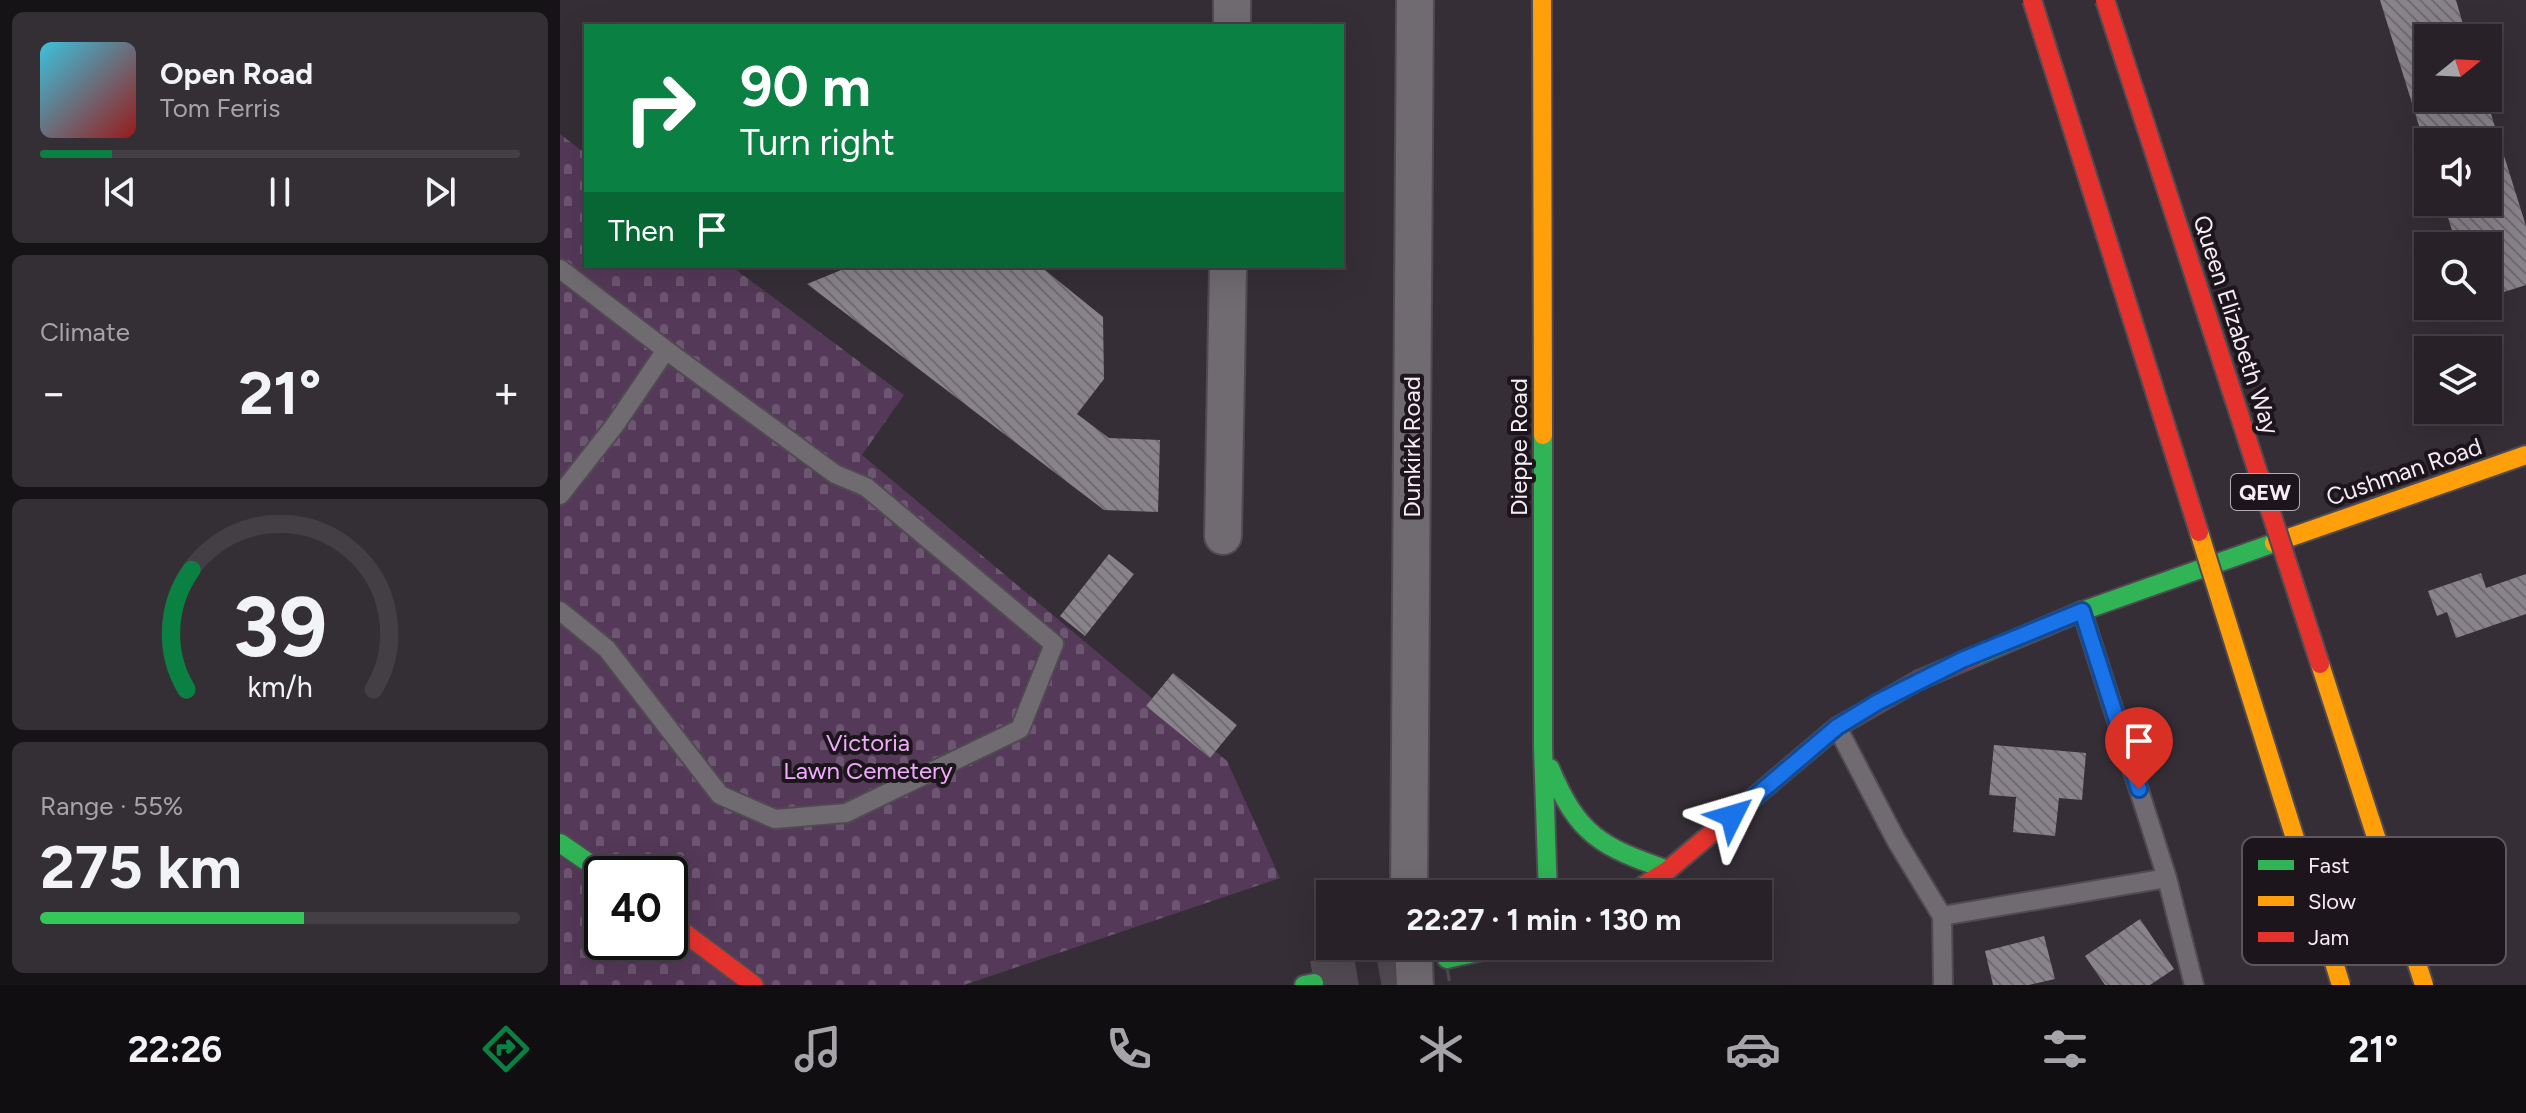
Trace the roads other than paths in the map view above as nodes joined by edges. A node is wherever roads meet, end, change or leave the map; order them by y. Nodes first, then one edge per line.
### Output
1 (1232, 0) edge
2 (1415, 0) edge
3 (1542, 0) edge
4 (2032, 0) edge
5 (2105, 0) edge
6 (1232, 24) edge
7 (1228, 268) edge
8 (560, 269) edge
9 (666, 350) junction
10 (2526, 455) edge
11 (560, 495) edge
12 (1223, 536) dead end
13 (560, 611) edge
14 (2082, 611) junction
15 (1837, 727) junction
16 (1543, 748) junction
17 (2295, 837) edge
18 (2376, 837) edge
19 (560, 843) edge
20 (584, 860) edge
21 (1668, 870) junction
22 (2167, 878) junction
23 (1409, 880) edge
24 (1548, 880) edge
25 (1652, 880) edge
26 (1942, 916) junction
27 (688, 936) edge
28 (1414, 960) edge
29 (2335, 965) edge
30 (2418, 965) edge
31 (754, 985) edge
32 (1415, 985) edge
33 (1943, 985) edge
34 (2194, 985) edge
35 (2341, 985) edge
36 (2424, 985) edge

1 - 6 street
2 - 23 street, Dunkirk Road
3 - 16 main road, Dieppe Road
4 - 17 main road, bridge
5 - 18 main road, Queen Elizabeth Way / QEW, bridge
7 - 12 street
8 - 9 lane
9 - 11 lane
9 - 13 lane
10 - 14 main road, Cushman Road
14 - 15 main road, Cushman Road
14 - 22 lane
15 - 21 main road, Cushman Road
15 - 26 lane
16 - 21 main road
16 - 24 main road, Dieppe Road
19 - 20 main road
21 - 25 main road, Cushman Road
22 - 26 lane
22 - 34 lane
26 - 33 lane
27 - 31 main road
28 - 32 street
29 - 35 main road, bridge
30 - 36 main road, Queen Elizabeth Way / QEW, bridge

